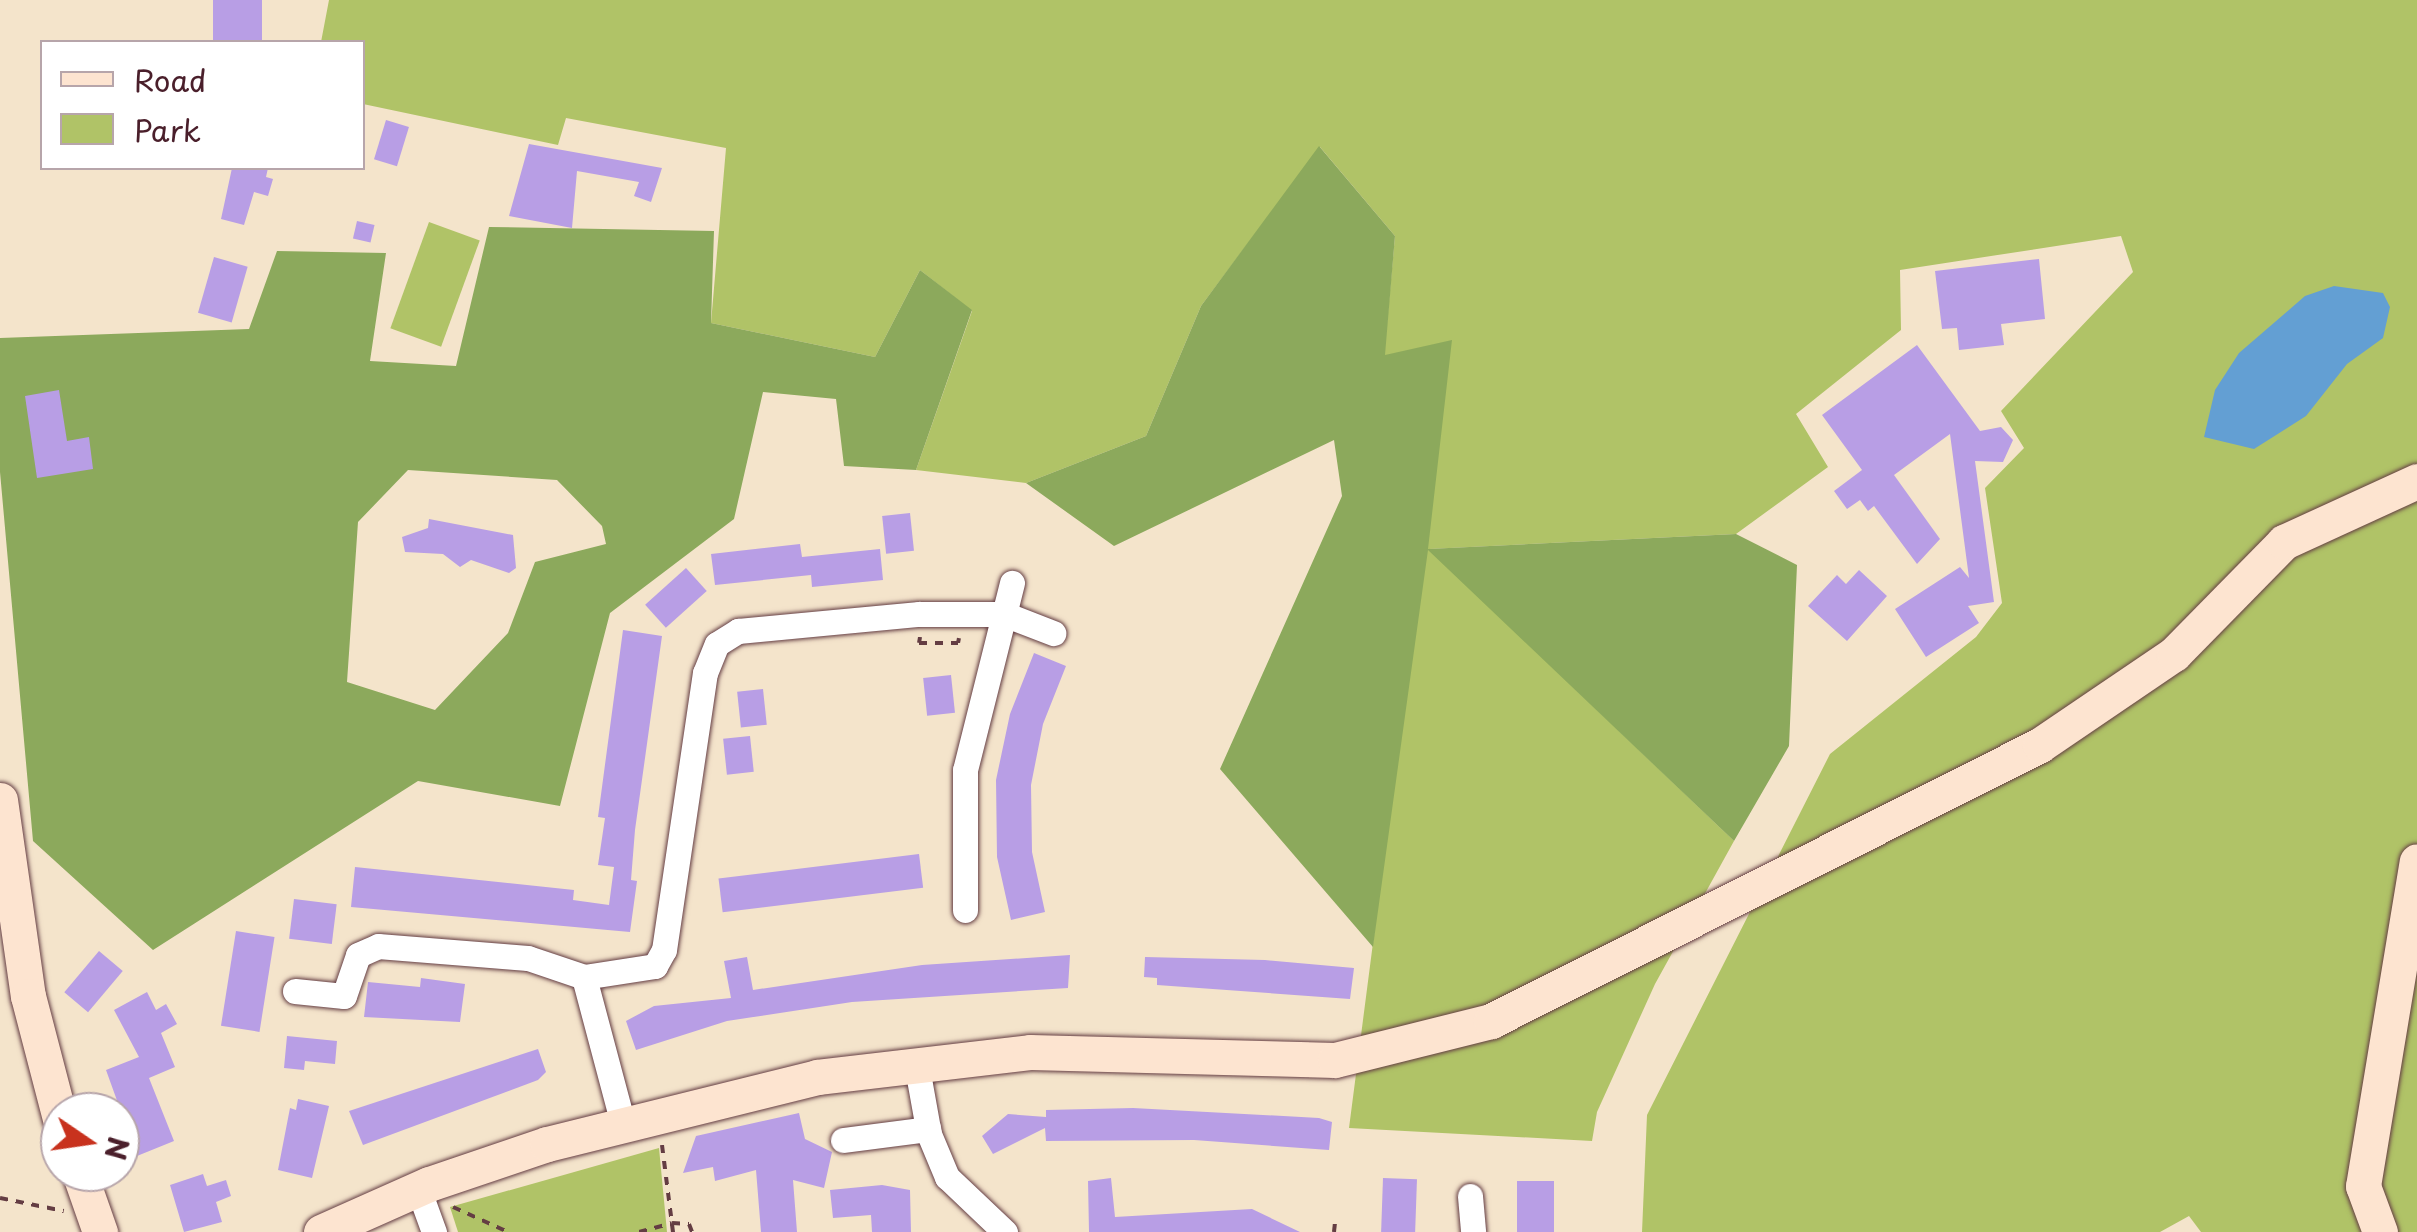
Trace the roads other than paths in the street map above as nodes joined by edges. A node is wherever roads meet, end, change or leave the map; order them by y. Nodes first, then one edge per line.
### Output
1 (2417, 481) edge
2 (1012, 583) dead end
3 (1004, 614) junction
4 (1053, 633) dead end
5 (0, 800) edge
6 (2417, 861) edge
7 (965, 910) dead end
8 (584, 978) junction
9 (296, 991) dead end
10 (916, 1062) junction
11 (53, 1092) edge
12 (640, 1120) junction
13 (928, 1129) junction
14 (844, 1140) dead end
15 (82, 1192) edge
16 (1470, 1196) dead end
17 (421, 1197) junction
18 (87, 1223) edge
19 (973, 1223) edge
20 (321, 1232) edge
21 (434, 1232) edge
22 (1006, 1232) edge
23 (1473, 1232) edge
24 (2380, 1232) edge

1 - 10 street
2 - 3 street
3 - 4 street
3 - 7 street
3 - 8 street
5 - 11 street
6 - 24 street
8 - 9 street
8 - 12 street
10 - 12 street
10 - 13 street
12 - 17 street
13 - 14 street
13 - 19 street
15 - 18 street
16 - 23 street
17 - 20 street
17 - 21 street
19 - 22 street

